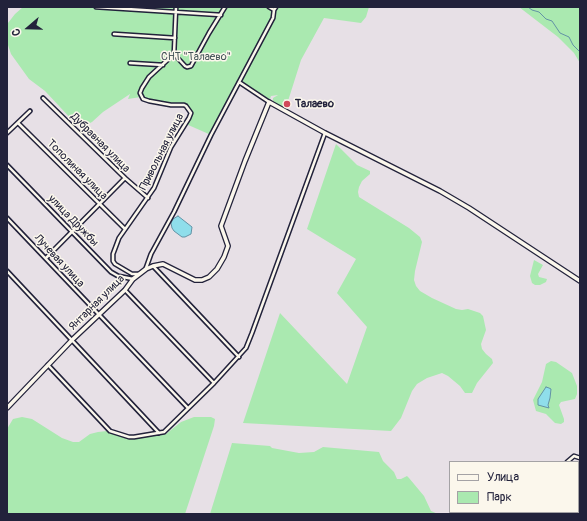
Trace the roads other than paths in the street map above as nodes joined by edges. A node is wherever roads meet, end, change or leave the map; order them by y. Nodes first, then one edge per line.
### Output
1 (176, 7) edge
2 (225, 7) edge
3 (269, 7) edge
4 (96, 8) edge
5 (275, 8) edge
6 (176, 12) junction
7 (221, 15) junction
8 (114, 34) dead end
9 (175, 38) junction
10 (174, 54) junction
11 (130, 63) dead end
12 (163, 65) junction
13 (239, 82) junction
14 (43, 98) dead end
15 (269, 102) junction
16 (30, 111) dead end
17 (18, 123) junction
18 (325, 133) junction
19 (7, 134) edge
20 (7, 165) edge
21 (125, 178) junction
22 (148, 198) junction
23 (99, 204) junction
24 (7, 218) edge
25 (125, 229) junction
26 (72, 232) junction
27 (46, 258) junction
28 (153, 266) junction
29 (146, 269) junction
30 (7, 271) edge
31 (140, 274) junction
32 (133, 280) junction
33 (580, 281) edge
34 (125, 290) junction
35 (99, 315) junction
36 (72, 340) junction
37 (239, 357) junction
38 (48, 365) junction
39 (214, 383) junction
40 (7, 408) edge
41 (188, 408) junction
42 (160, 433) junction
43 (580, 458) edge
44 (568, 461) edge

1 - 6 street
2 - 7 street
3 - 5 street
4 - 6 street
5 - 13 street
6 - 7 street
6 - 9 street
7 - 10 street
8 - 9 street
9 - 10 street
10 - 12 street
11 - 12 street
12 - 22 street, Привольная улица
13 - 15 street
13 - 29 street
14 - 21 street, Дубравная улица
15 - 18 street
15 - 28 street, Янтарная улица
16 - 17 street
17 - 19 street
17 - 23 street, Тополиная улица
18 - 33 street
18 - 37 street
20 - 26 street, улица Дружбы
21 - 22 street, Дубравная улица
21 - 23 street
22 - 25 street, Привольная улица
23 - 25 street, Тополиная улица
23 - 26 street
24 - 27 street, Лучевая улица
25 - 31 street, Привольная улица
26 - 27 street
26 - 32 street, улица Дружбы
27 - 35 street, Лучевая улица
28 - 29 street, Янтарная улица
28 - 37 street
29 - 31 street, Янтарная улица
30 - 36 street
31 - 32 street, Янтарная улица
32 - 34 street, Янтарная улица
34 - 35 street, Янтарная улица
34 - 39 street
35 - 36 street, Янтарная улица
35 - 41 street, Лучевая улица
36 - 38 street, Янтарная улица
36 - 42 street
37 - 39 street
38 - 40 street, Янтарная улица
38 - 42 street
39 - 41 street
41 - 42 street
43 - 44 street

